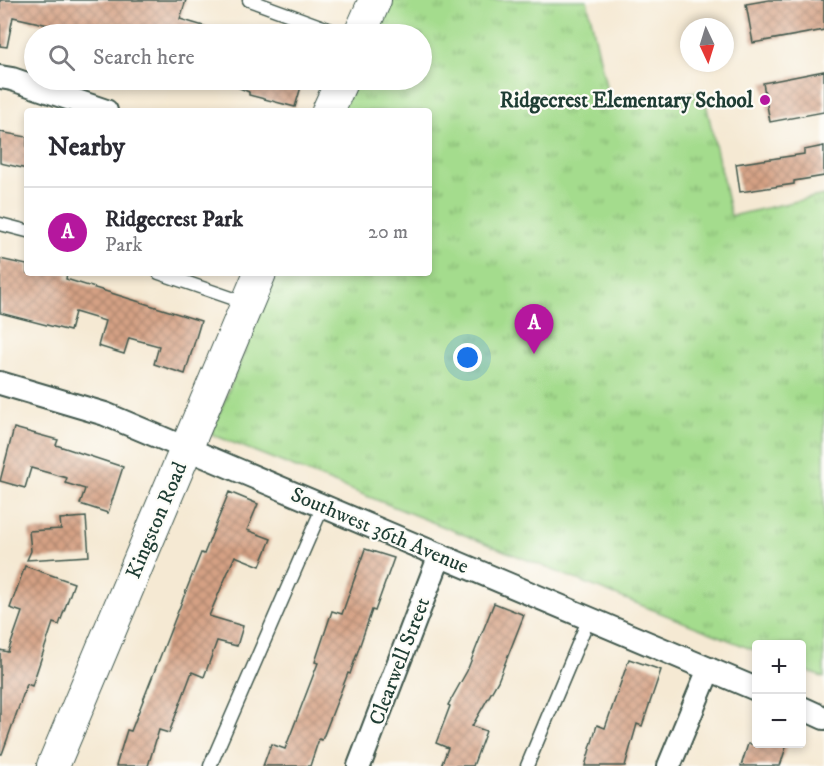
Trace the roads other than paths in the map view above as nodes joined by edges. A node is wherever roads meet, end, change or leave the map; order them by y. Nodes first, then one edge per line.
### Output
1 (249, 0) edge
2 (375, 0) edge
3 (315, 24) edge
4 (364, 24) edge
5 (0, 77) edge
6 (24, 82) edge
7 (46, 90) edge
8 (337, 90) edge
9 (97, 108) edge
10 (329, 108) edge
11 (0, 225) edge
12 (24, 230) edge
13 (168, 276) edge
14 (259, 276) edge
15 (247, 304) junction
16 (0, 384) edge
17 (186, 448) junction
18 (323, 506) junction
19 (440, 555) junction
20 (590, 618) junction
21 (709, 669) junction
22 (752, 687) edge
23 (806, 710) edge
24 (824, 718) edge
25 (53, 766) edge
26 (210, 766) edge
27 (359, 766) edge
28 (526, 766) edge
29 (669, 766) edge

1 - 3 lane
2 - 4 street
5 - 6 street
7 - 9 street
8 - 10 street
11 - 12 lane
13 - 15 lane
14 - 15 street, Kingston Road
15 - 17 street, Kingston Road
16 - 17 street, Southwest 36th Avenue
17 - 18 street, Southwest 36th Avenue
17 - 25 street, Kingston Road
18 - 19 street, Southwest 36th Avenue
18 - 26 lane
19 - 20 street, Southwest 36th Avenue
19 - 27 street, Clearwell Street
20 - 21 street, Southwest 36th Avenue
20 - 28 lane
21 - 22 street, Southwest 36th Avenue
21 - 29 street
23 - 24 street

